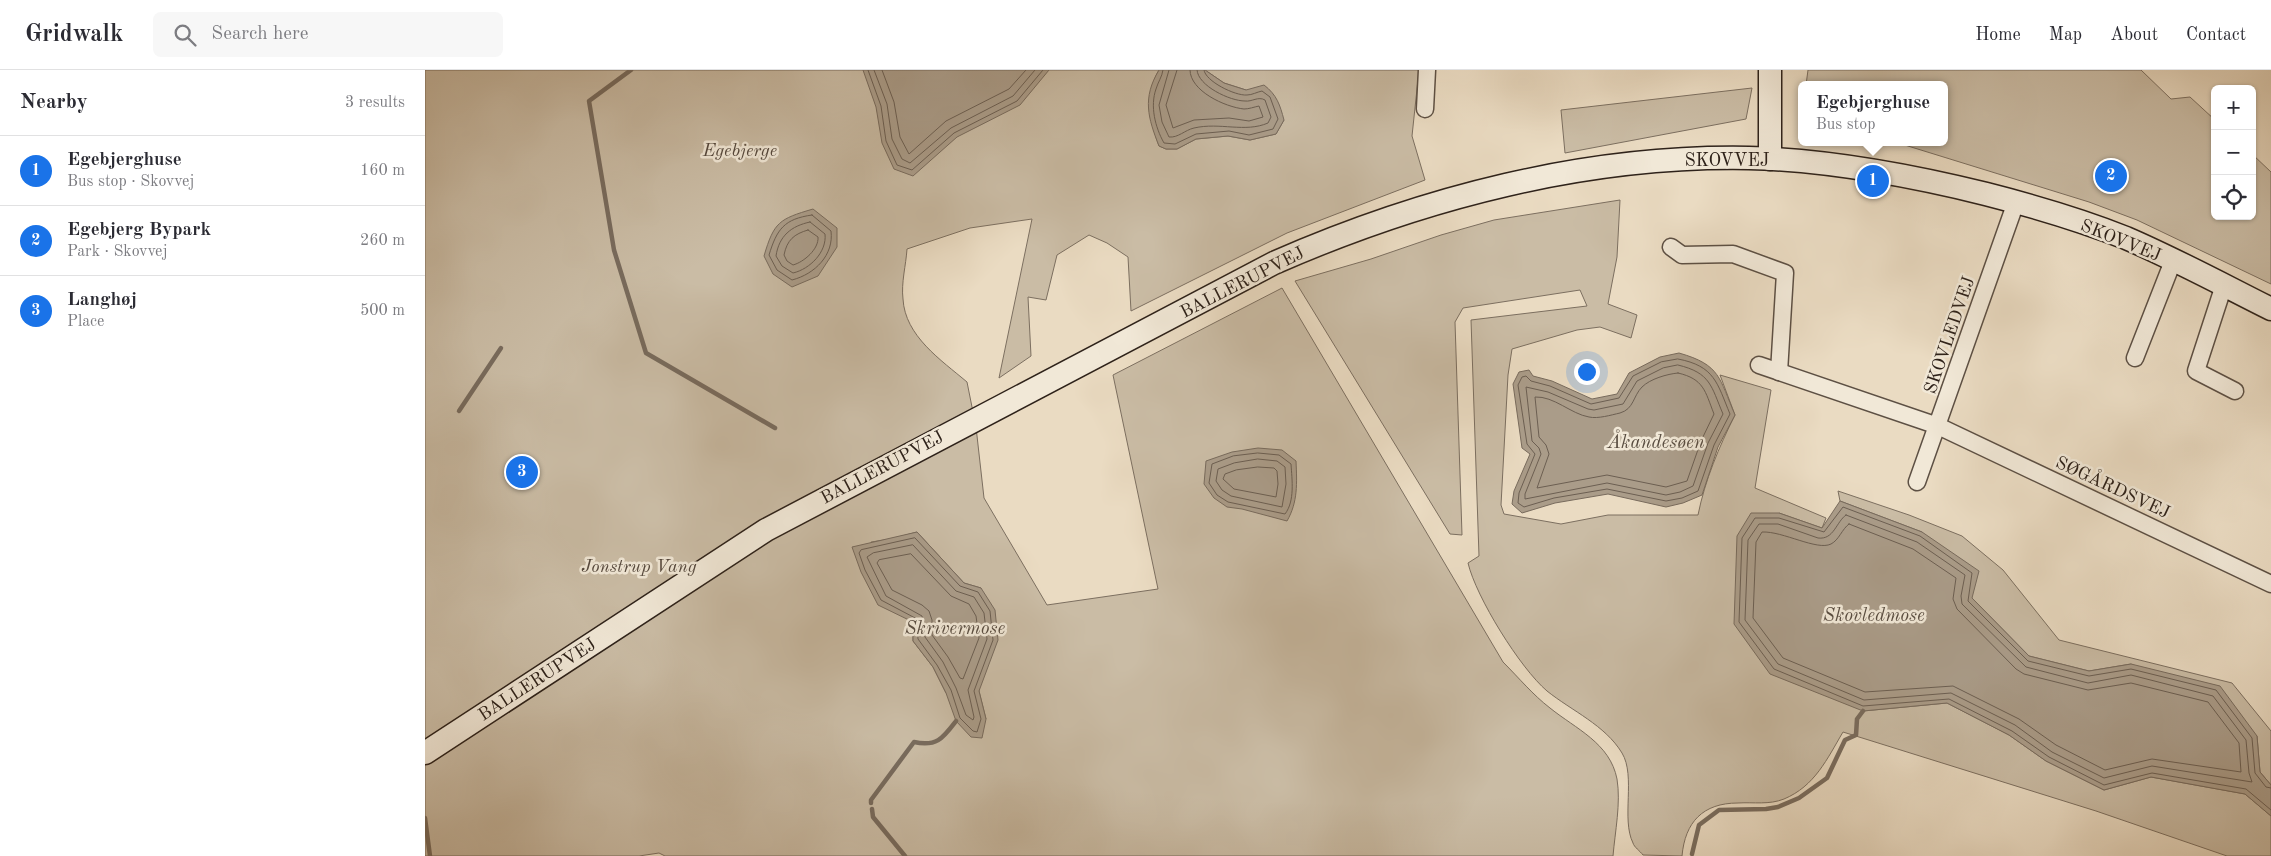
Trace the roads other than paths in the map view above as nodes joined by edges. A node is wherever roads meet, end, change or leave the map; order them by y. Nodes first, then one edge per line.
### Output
1 (1427, 70) edge
2 (1770, 70) edge
3 (1425, 109) dead end
4 (1770, 159) junction
5 (2016, 202) junction
6 (1364, 227) joint
7 (1671, 247) dead end
8 (2173, 261) junction
9 (2224, 285) junction
10 (2271, 309) edge
11 (2135, 358) dead end
12 (1759, 365) dead end
13 (1779, 372) junction
14 (2235, 391) dead end
15 (1938, 426) junction
16 (1917, 482) dead end
17 (2271, 584) edge
18 (425, 753) edge

1 - 3 street
2 - 4 street
4 - 5 street, SKOVVEJ
4 - 6 street, SKOVVEJ
5 - 8 street, SKOVVEJ
5 - 15 street, SKOVLEDVEJ
6 - 18 street, BALLERUPVEJ
7 - 13 street
8 - 9 street, SKOVVEJ
8 - 11 street, SKOVVEJ
9 - 10 street, SKOVVEJ
9 - 14 street
12 - 13 street, SØGÅRDSVEJ
13 - 15 street, SØGÅRDSVEJ
15 - 16 street, SKOVLEDVEJ
15 - 17 street, SØGÅRDSVEJ

